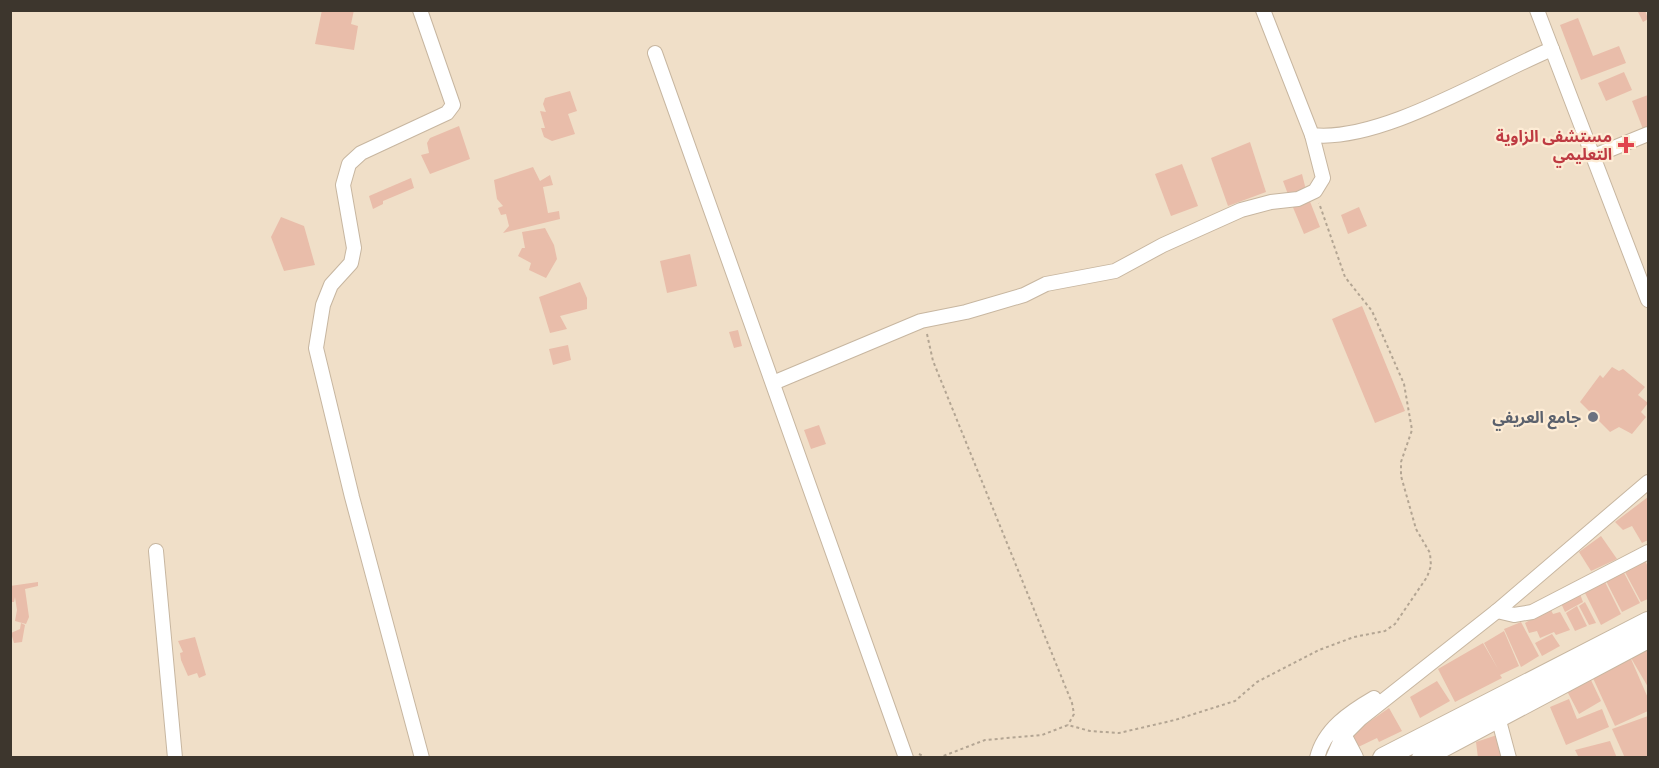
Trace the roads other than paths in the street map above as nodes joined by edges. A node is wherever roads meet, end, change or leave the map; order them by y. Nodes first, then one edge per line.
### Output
1 (420, 10) edge
2 (1263, 10) edge
3 (1537, 10) edge
4 (1552, 49) junction
5 (656, 53) dead end
6 (1648, 134) edge
7 (1312, 135) junction
8 (1593, 156) junction
9 (1648, 300) edge
10 (774, 383) junction
11 (1648, 482) edge
12 (156, 550) dead end
13 (1648, 552) edge
14 (1497, 610) junction
15 (1648, 622) edge
16 (1648, 638) edge
17 (1415, 675) junction
18 (1498, 717) junction
19 (1342, 737) junction
20 (175, 758) edge
21 (422, 758) edge
22 (906, 758) edge
23 (1317, 758) edge
24 (1333, 758) edge
25 (1353, 758) edge
26 (1383, 758) edge
27 (1422, 758) edge
28 (1509, 758) edge

1 - 21 street
2 - 7 street
3 - 4 street
4 - 7 street
4 - 8 street
5 - 10 street
6 - 8 street
7 - 10 street
8 - 9 street
10 - 22 street
11 - 14 street
12 - 20 street
13 - 14 street
14 - 17 street
15 - 26 main road
16 - 18 main road
17 - 19 street
17 - 23 street
18 - 27 main road
18 - 28 street
19 - 24 street
19 - 25 main road

